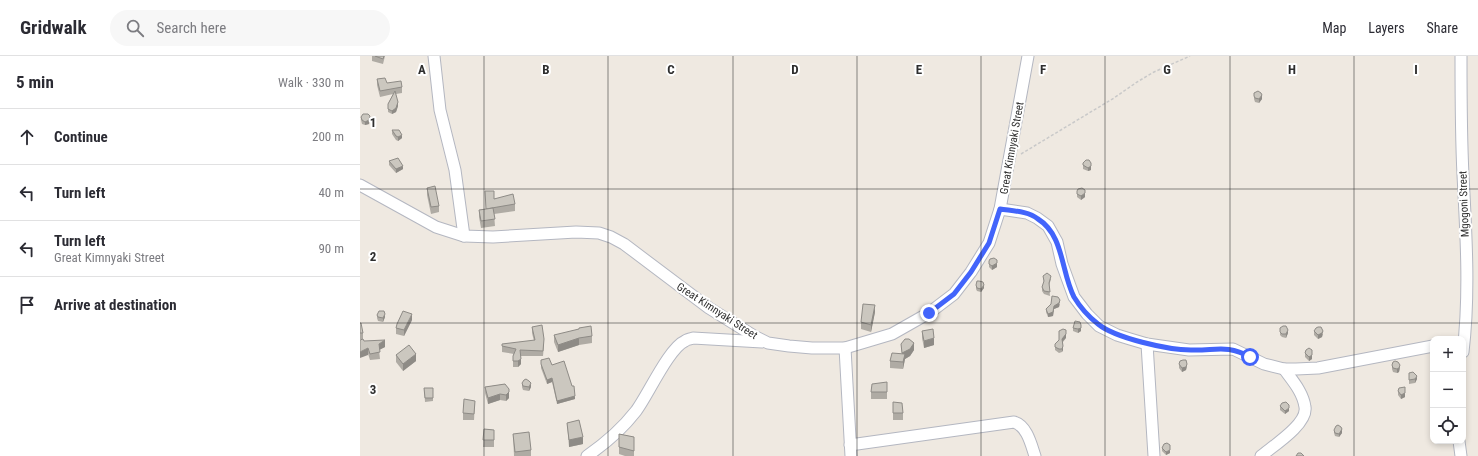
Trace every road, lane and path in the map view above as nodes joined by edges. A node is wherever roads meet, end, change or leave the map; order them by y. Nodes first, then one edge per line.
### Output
1 (434, 56) edge
2 (1028, 56) edge
3 (1190, 56) edge
4 (1461, 56) edge
5 (1009, 161) junction
6 (360, 185) edge
7 (1000, 209) junction
8 (464, 236) junction
9 (1464, 336) edge
10 (768, 343) junction
11 (1147, 344) junction
12 (1430, 347) edge
13 (845, 348) junction
14 (1284, 368) junction
15 (1459, 444) edge
16 (851, 450) edge
17 (587, 456) edge
18 (1034, 456) edge
19 (1154, 456) edge
20 (1261, 456) edge
21 (1461, 456) edge

1 - 8 street
2 - 5 street, Great Kimnyaki Street
3 - 5 path
4 - 9 street, Mgogoni Street
5 - 7 street, Great Kimnyaki Street
6 - 8 street, Great Kimnyaki Street
7 - 11 street
7 - 13 street, Great Kimnyaki Street
8 - 10 street, Great Kimnyaki Street
10 - 13 street, Great Kimnyaki Street
10 - 17 street
11 - 14 street
11 - 19 street
12 - 14 street
13 - 16 street
14 - 20 street
15 - 21 street
16 - 18 street

